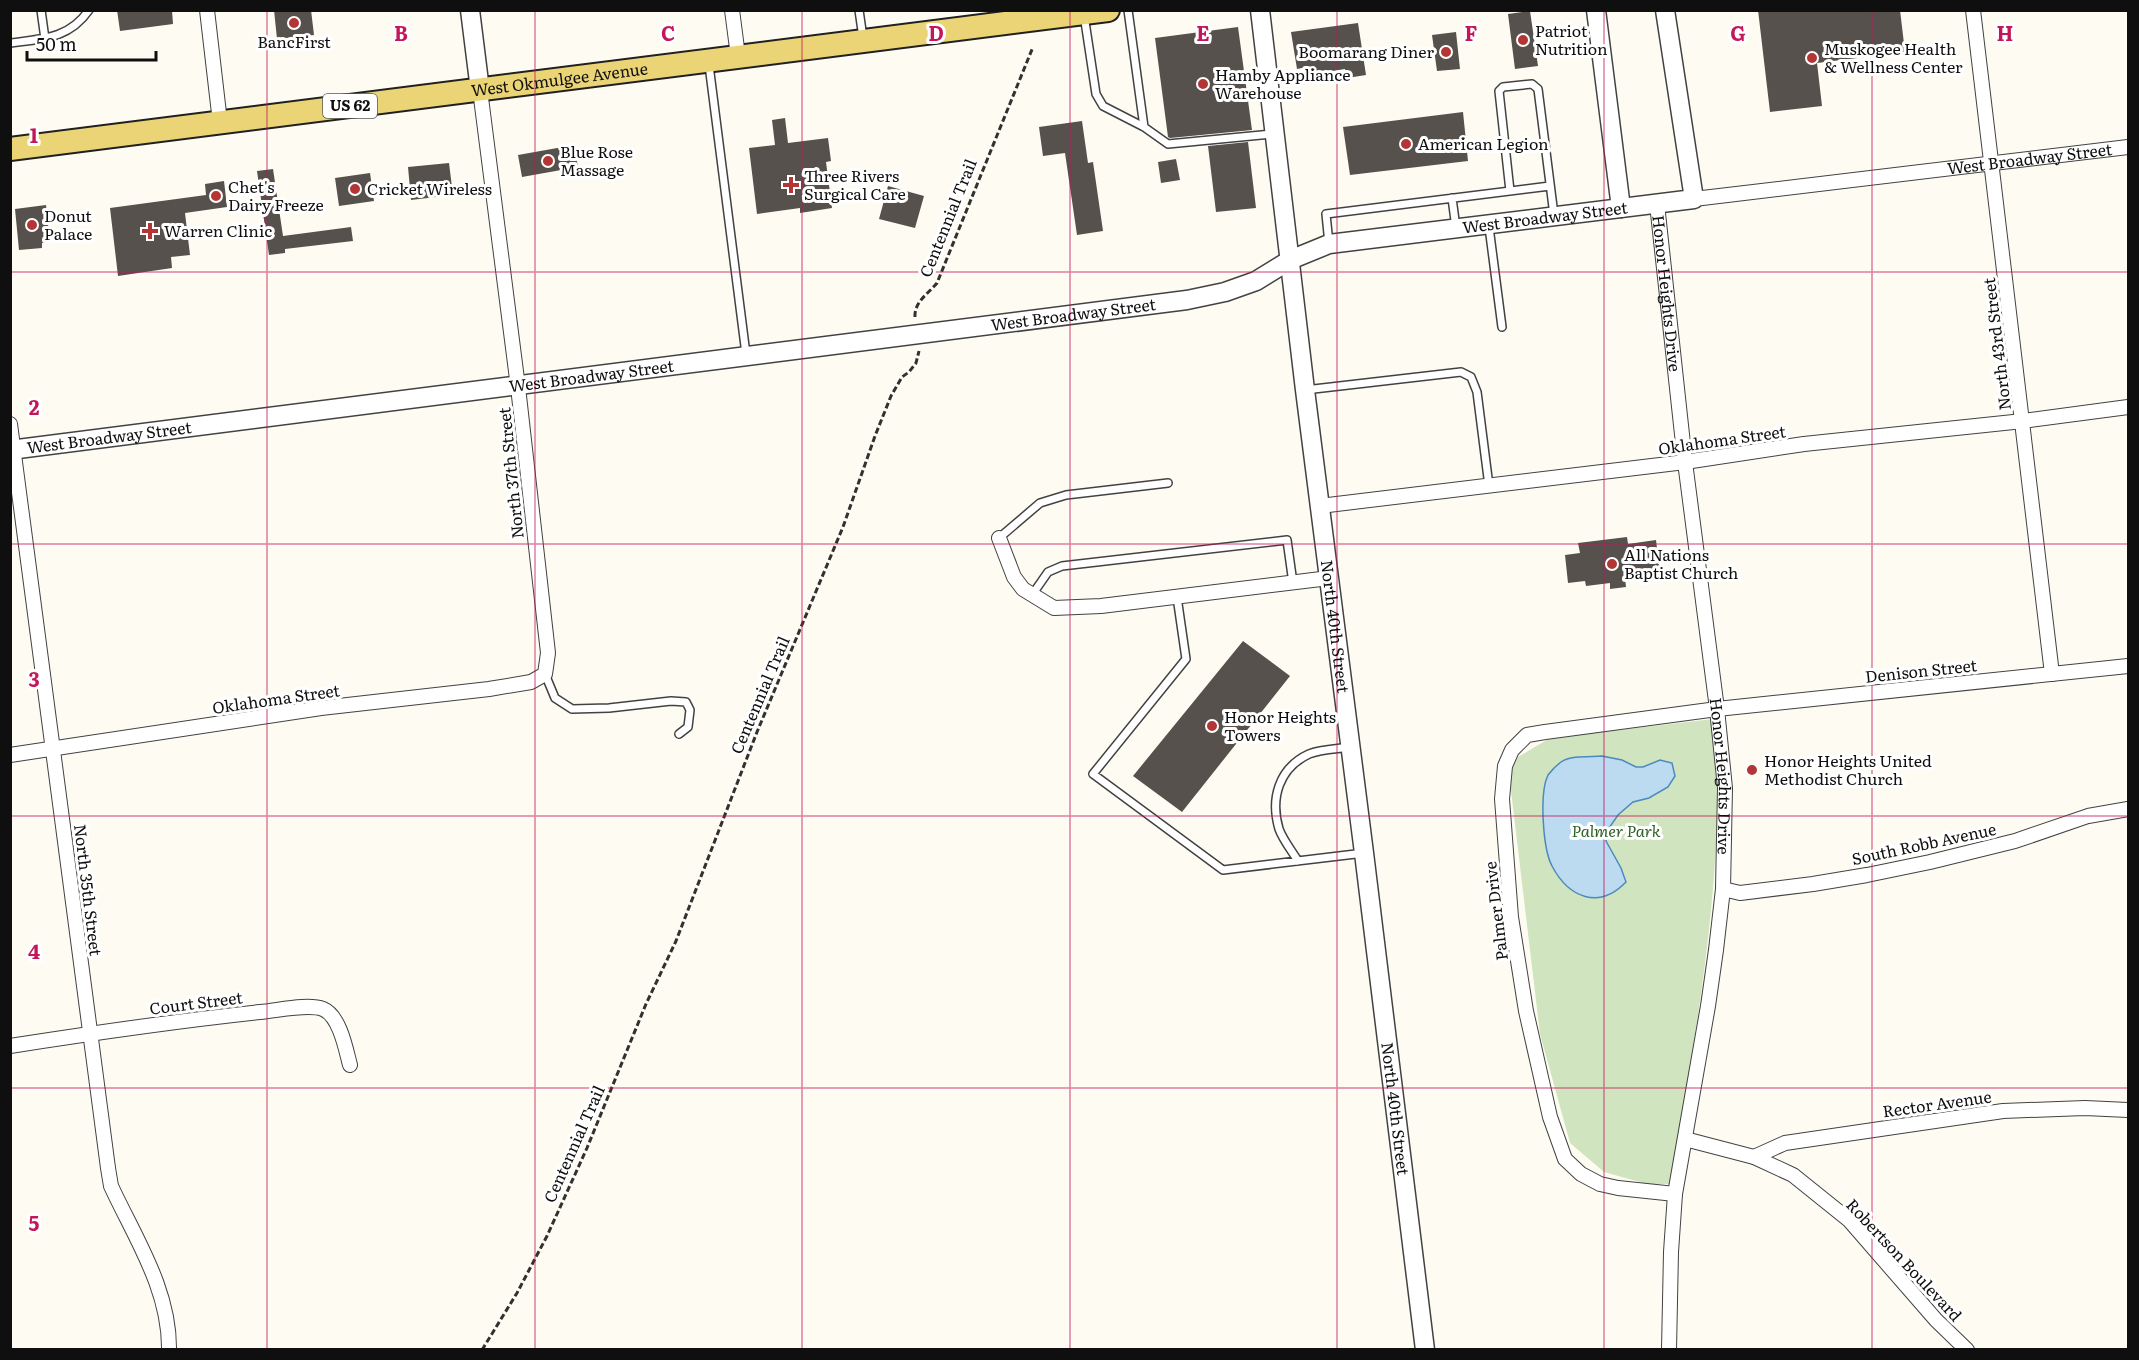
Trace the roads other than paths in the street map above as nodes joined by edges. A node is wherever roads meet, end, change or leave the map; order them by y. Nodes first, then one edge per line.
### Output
1 (41, 10) edge
2 (89, 10) edge
3 (207, 10) edge
4 (470, 10) edge
5 (732, 10) edge
6 (859, 10) edge
7 (1108, 10) edge
8 (1128, 10) edge
9 (1260, 10) edge
10 (1596, 10) edge
11 (1665, 10) edge
12 (1973, 10) edge
13 (1084, 13) junction
14 (1027, 16) edge
15 (45, 39) junction
16 (864, 40) junction
17 (10, 43) edge
18 (738, 56) junction
19 (708, 59) junction
20 (480, 90) junction
21 (219, 122) junction
22 (1144, 128) junction
23 (1275, 133) junction
24 (2128, 147) edge
25 (10, 148) edge
26 (1992, 164) junction
27 (1550, 186) junction
28 (1510, 191) junction
29 (1452, 198) junction
30 (1694, 199) junction
31 (1657, 204) junction
32 (1621, 208) junction
33 (1554, 215) junction
34 (1489, 224) junction
35 (1456, 228) junction
36 (1329, 244) junction
37 (1290, 260) junction
38 (1502, 327) dead end
39 (747, 357) junction
40 (518, 387) junction
41 (1305, 390) junction
42 (2128, 407) edge
43 (2023, 421) junction
44 (10, 424) edge
45 (12, 450) edge
46 (1685, 462) junction
47 (1168, 483) dead end
48 (1489, 486) junction
49 (1320, 506) junction
50 (999, 538) joint
51 (1329, 578) junction
52 (1293, 583) junction
53 (1032, 595) junction
54 (1177, 597) junction
55 (2128, 666) edge
56 (545, 674) junction
57 (2052, 674) junction
58 (1718, 709) junction
59 (679, 734) dead end
60 (1351, 747) junction
61 (53, 750) junction
62 (10, 755) edge
63 (2128, 809) edge
64 (1364, 853) junction
65 (1298, 861) junction
66 (1723, 889) junction
67 (89, 1034) junction
68 (10, 1046) edge
69 (350, 1065) dead end
70 (2128, 1110) edge
71 (1685, 1139) junction
72 (1754, 1157) junction
73 (1675, 1194) junction
74 (169, 1350) edge
75 (1425, 1350) edge
76 (1669, 1350) edge
77 (1967, 1350) edge

1 - 15 lane
2 - 15 lane
3 - 21 street
4 - 20 street
5 - 18 street
6 - 16 lane
7 - 13 main road, West Okmulgee Avenue / US 62
8 - 22 lane
9 - 23 street, North 40th Street
10 - 32 street
11 - 30 street
12 - 26 street, North 43rd Street
13 - 14 main road, West Okmulgee Avenue / US 62
13 - 22 lane
14 - 16 main road, West Okmulgee Avenue / US 62
15 - 17 lane
16 - 18 main road, West Okmulgee Avenue / US 62
18 - 19 main road, West Okmulgee Avenue / US 62
19 - 20 main road, West Okmulgee Avenue / US 62
19 - 39 lane
20 - 21 main road, West Okmulgee Avenue / US 62
20 - 40 street, North 37th Street
21 - 25 main road, West Okmulgee Avenue / US 62
22 - 23 lane
23 - 37 street, North 40th Street
24 - 26 street, West Broadway Street
26 - 30 street, West Broadway Street
26 - 43 street, North 43rd Street
27 - 28 lane
27 - 28 lane
27 - 33 lane
28 - 29 lane
29 - 35 lane
29 - 36 lane
30 - 31 street, West Broadway Street
31 - 32 street, West Broadway Street
31 - 46 street, Honor Heights Drive
32 - 33 street, West Broadway Street
33 - 34 street, West Broadway Street
34 - 35 street, West Broadway Street
34 - 38 lane
35 - 36 street, West Broadway Street
36 - 37 street, West Broadway Street
37 - 39 street, West Broadway Street
37 - 41 street, North 40th Street
39 - 40 street, West Broadway Street
40 - 45 street, West Broadway Street
40 - 56 street, North 37th Street
41 - 48 lane
41 - 49 street, North 40th Street
42 - 43 street, Oklahoma Street
43 - 46 street, Oklahoma Street
43 - 57 street, North 43rd Street
44 - 45 street, North 35th Street
45 - 61 street, North 35th Street
46 - 48 street, Oklahoma Street
46 - 58 street, Honor Heights Drive
47 - 50 lane
48 - 49 street, Oklahoma Street
49 - 51 street, North 40th Street
50 - 53 street
51 - 52 street
51 - 60 street, North 40th Street
52 - 53 lane
52 - 54 street
53 - 54 street
54 - 65 lane
55 - 57 street, Denison Street
56 - 59 lane
56 - 61 street, Oklahoma Street
57 - 58 street, Denison Street
58 - 66 street, Honor Heights Drive
58 - 73 street, Palmer Drive
60 - 64 street, North 40th Street
60 - 65 lane
61 - 62 street, Oklahoma Street
61 - 67 street, North 35th Street
63 - 66 street, South Robb Avenue
64 - 65 lane
64 - 75 street, North 40th Street
66 - 71 street, Honor Heights Drive
67 - 68 street, Court Street
67 - 69 street, Court Street
67 - 74 street, North 35th Street
70 - 72 street, Rector Avenue
71 - 72 street, Robertson Boulevard
71 - 73 street, Honor Heights Drive
72 - 77 street, Robertson Boulevard
73 - 76 street, Honor Heights Drive

